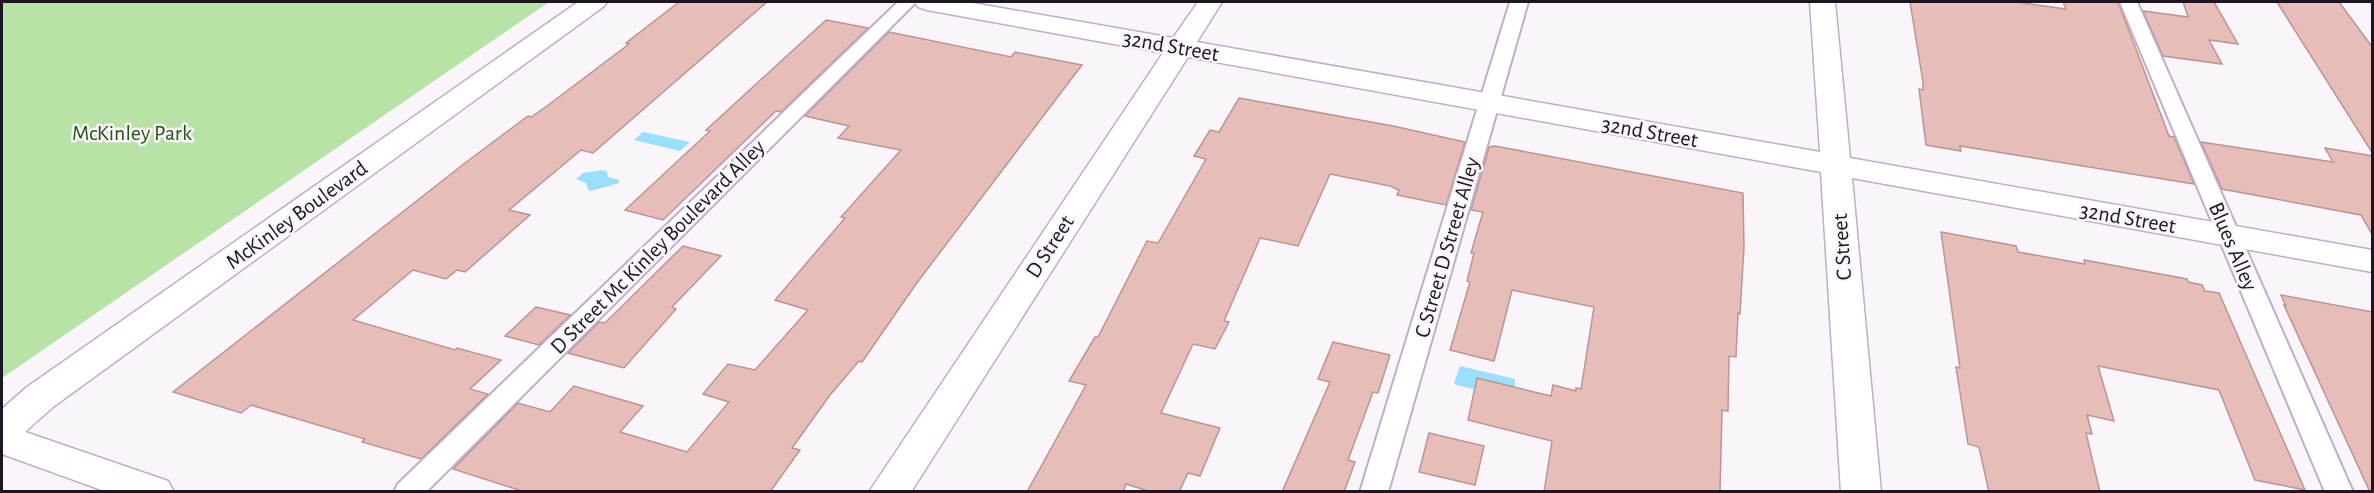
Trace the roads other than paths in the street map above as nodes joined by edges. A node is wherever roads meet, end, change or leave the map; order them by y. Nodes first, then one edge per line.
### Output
1 (594, 2) edge
2 (907, 2) edge
3 (927, 2) edge
4 (1210, 2) edge
5 (1518, 2) edge
6 (1823, 2) edge
7 (2127, 2) edge
8 (1180, 47) junction
9 (1489, 103) junction
10 (1835, 165) junction
11 (2230, 236) junction
12 (2373, 261) edge
13 (2, 430) edge
14 (2, 439) edge
15 (154, 492) edge
16 (408, 492) edge
17 (889, 492) edge
18 (1374, 492) edge
19 (1860, 492) edge
20 (2339, 492) edge

1 - 13 street, McKinley Boulevard
2 - 16 lane, D Street Mc Kinley Boulevard Alley
3 - 8 street, 32nd Street
4 - 8 street, D Street
5 - 9 lane, C Street D Street Alley
6 - 10 street, C Street
7 - 11 lane, Blues Alley
8 - 9 street, 32nd Street
8 - 17 street, D Street
9 - 10 street, 32nd Street
9 - 18 lane, C Street D Street Alley
10 - 11 street, 32nd Street
10 - 19 street, C Street
11 - 12 street, 32nd Street
11 - 20 lane, Blues Alley
14 - 15 street

